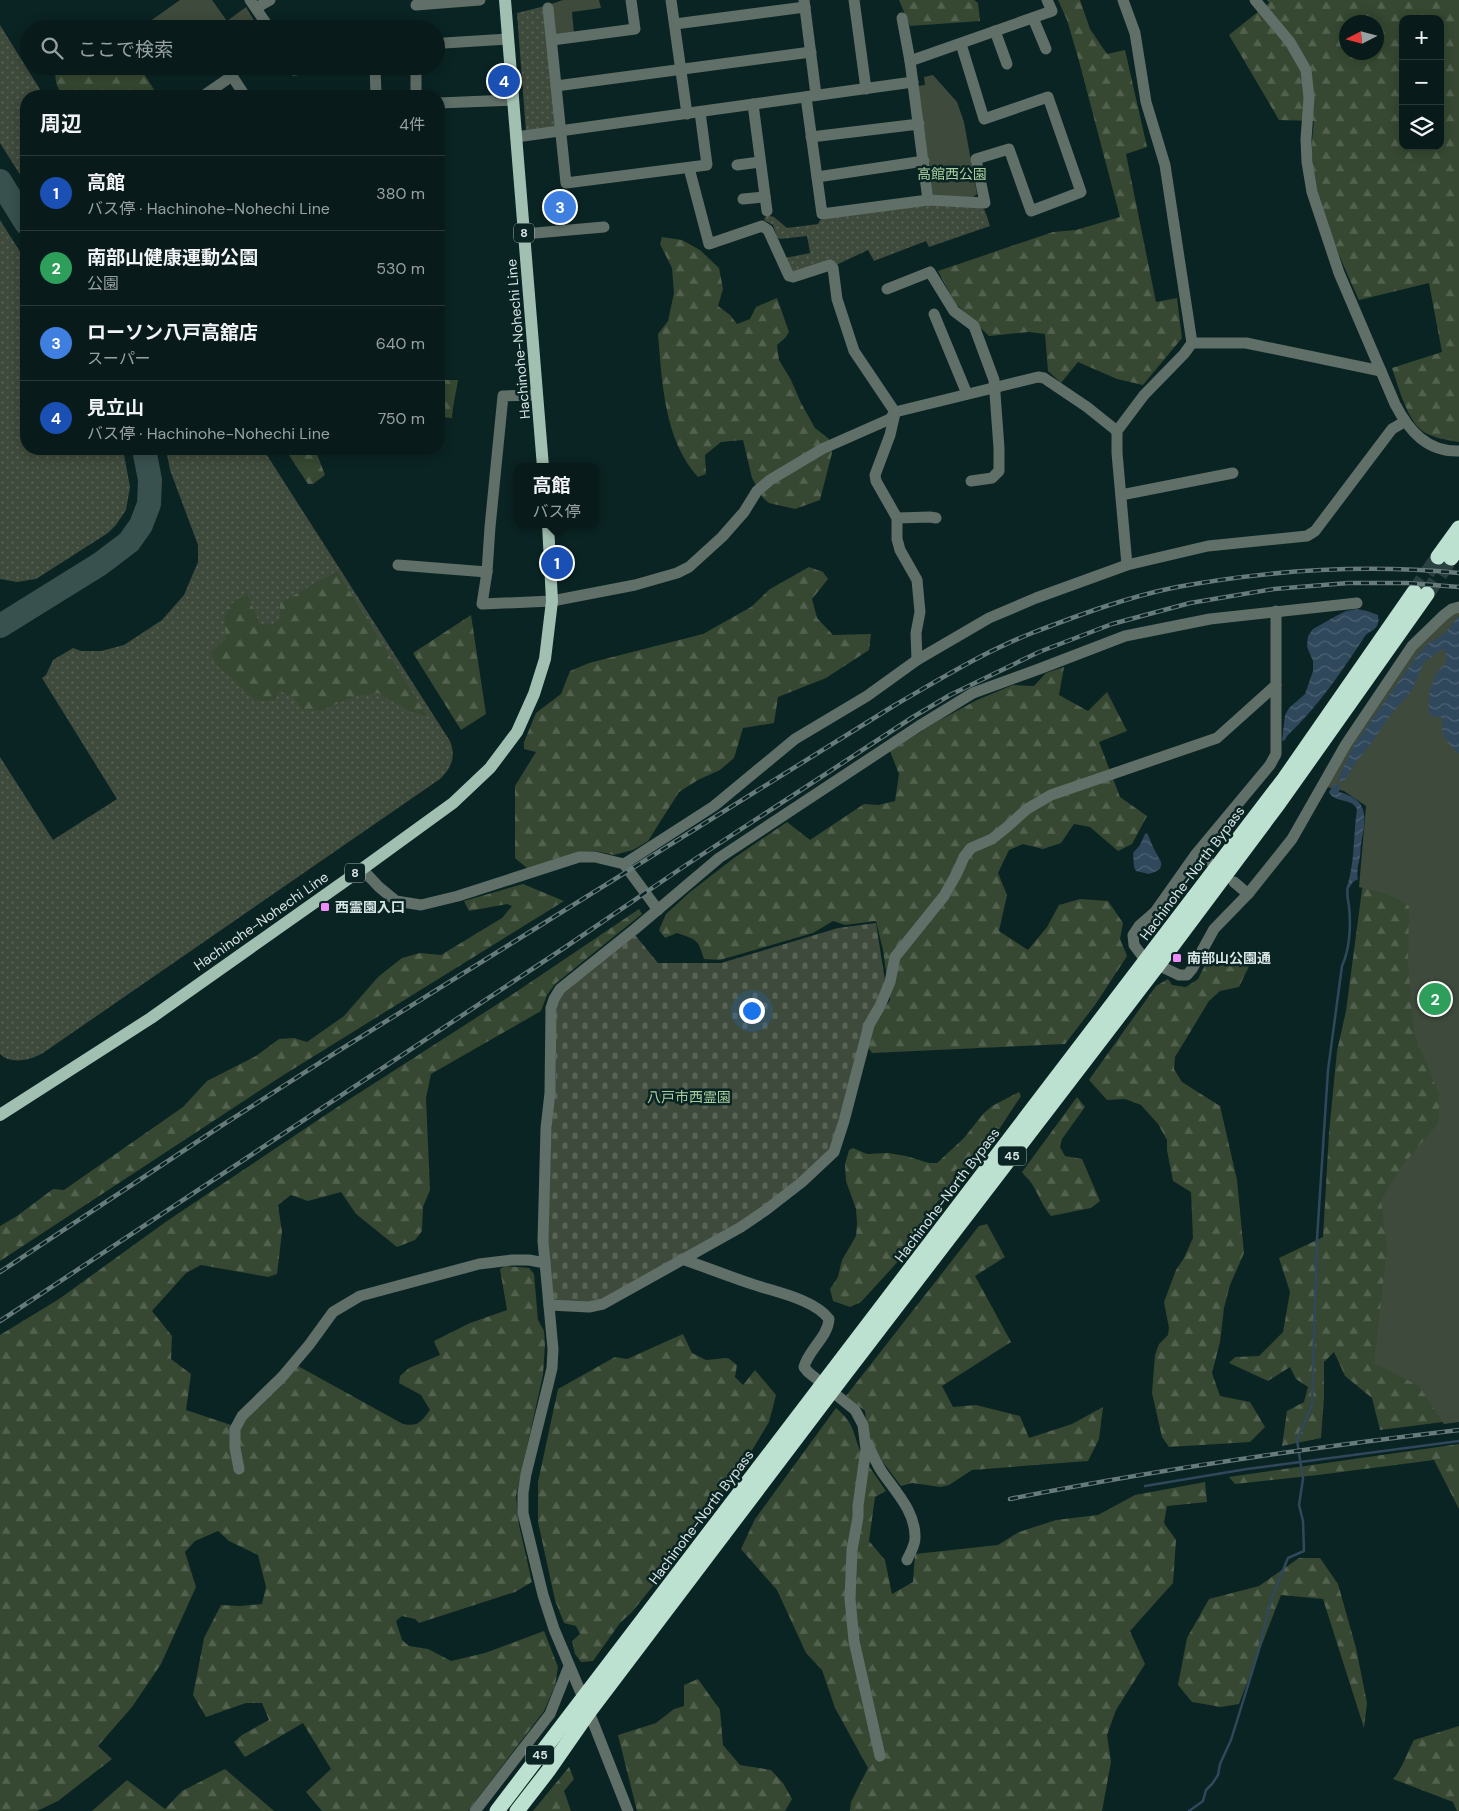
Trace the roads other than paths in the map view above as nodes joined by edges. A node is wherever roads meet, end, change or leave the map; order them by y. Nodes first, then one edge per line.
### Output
1 (270, 0) edge
2 (480, 0) edge
3 (505, 0) edge
4 (631, 0) edge
5 (671, 0) edge
6 (854, 0) edge
7 (1047, 0) edge
8 (1123, 0) edge
9 (1255, 0) edge
10 (804, 3) edge
11 (253, 4) edge
12 (416, 5) dead end
13 (548, 8) dead end
14 (902, 18) dead end
15 (1033, 18) junction
16 (264, 20) edge
17 (675, 24) junction
18 (995, 32) junction
19 (508, 39) junction
20 (552, 40) junction
21 (445, 43) edge
22 (961, 44) junction
23 (1046, 49) dead end
24 (811, 52) junction
25 (910, 61) junction
26 (1007, 64) dead end
27 (681, 68) junction
28 (229, 75) edge
29 (236, 75) edge
30 (375, 75) edge
31 (416, 75) edge
32 (913, 82) junction
33 (556, 86) junction
34 (866, 89) junction
35 (210, 90) edge
36 (242, 90) edge
37 (376, 90) edge
38 (416, 90) edge
39 (811, 96) junction
40 (513, 100) junction
41 (445, 103) edge
42 (753, 104) junction
43 (700, 112) junction
44 (687, 114) junction
45 (919, 124) junction
46 (559, 131) junction
47 (516, 137) junction
48 (811, 137) junction
49 (924, 160) junction
50 (760, 162) junction
51 (737, 165) dead end
52 (689, 168) junction
53 (816, 177) junction
54 (765, 197) junction
55 (743, 199) dead end
56 (928, 200) junction
57 (767, 211) dead end
58 (604, 227) dead end
59 (524, 234) junction
60 (887, 289) dead end
61 (934, 314) dead end
62 (1192, 343) junction
63 (1381, 371) junction
64 (996, 388) junction
65 (967, 394) junction
66 (537, 395) junction
67 (895, 412) junction
68 (1404, 422) junction
69 (1117, 431) junction
70 (1459, 451) edge
71 (543, 463) edge
72 (1233, 473) dead end
73 (971, 481) dead end
74 (1121, 495) junction
75 (897, 518) junction
76 (936, 518) dead end
77 (548, 528) edge
78 (1459, 528) edge
79 (1450, 554) tunnel mouth
80 (398, 565) dead end
81 (1126, 565) junction
82 (487, 572) junction
83 (1421, 594) tunnel mouth
84 (552, 601) junction
85 (1356, 603) dead end
86 (1459, 607) edge
87 (1276, 611) junction
88 (917, 660) junction
89 (1276, 685) junction
90 (1196, 854) junction
91 (1208, 861) dead end
92 (624, 864) junction
93 (362, 869) junction
94 (1234, 882) dead end
95 (1248, 894) junction
96 (655, 906) junction
97 (1152, 963) junction
98 (0, 1115) edge
99 (682, 1259) junction
100 (545, 1263) junction
101 (549, 1305) junction
102 (864, 1437) junction
103 (239, 1469) dead end
104 (907, 1560) dead end
105 (569, 1666) junction
106 (587, 1705) junction
107 (880, 1756) dead end
108 (475, 1811) edge
109 (497, 1811) edge
110 (517, 1811) edge
111 (628, 1811) edge

1 - 11 street
2 - 12 street
3 - 19 main road, Hachinohe-Nohechi Line / 8
4 - 20 street
5 - 17 street
6 - 34 street
7 - 15 street
8 - 62 street
9 - 63 street
10 - 17 street
10 - 24 street
11 - 16 street
13 - 20 street
14 - 25 street
15 - 18 street
15 - 23 street
17 - 27 street
18 - 22 street
18 - 26 street
19 - 21 street
19 - 40 main road, Hachinohe-Nohechi Line / 8
20 - 33 street
22 - 25 street
22 - 56 street
24 - 27 street
24 - 39 street
25 - 32 street
27 - 33 street
27 - 44 street
28 - 35 street
29 - 36 street
30 - 37 street
31 - 38 street
32 - 34 street
32 - 45 street
33 - 46 street
34 - 39 street
39 - 42 street
39 - 48 street
40 - 41 street
40 - 47 main road, Hachinohe-Nohechi Line / 8
42 - 43 street
42 - 50 street
43 - 44 street
43 - 52 street
44 - 46 street
45 - 48 street
45 - 49 street
46 - 47 street
46 - 52 street
47 - 59 main road, Hachinohe-Nohechi Line / 8
48 - 53 street
49 - 53 street
49 - 56 street
50 - 51 street
50 - 54 street
52 - 67 street
53 - 56 street
54 - 55 street
54 - 57 street
58 - 59 street
59 - 66 main road, Hachinohe-Nohechi Line / 8
60 - 64 street
61 - 65 street
62 - 63 street
62 - 69 street
63 - 68 street
64 - 65 street
64 - 69 street
64 - 73 street
65 - 67 street
66 - 71 main road, Hachinohe-Nohechi Line / 8
66 - 82 street
67 - 75 street
67 - 84 street
68 - 70 street
68 - 81 street
69 - 74 street
72 - 74 street
74 - 81 street
75 - 76 street
75 - 88 street
77 - 84 main road, Hachinohe-Nohechi Line / 8
78 - 79 highway
80 - 82 street
81 - 88 street
82 - 84 street
83 - 97 highway, Hachinohe-North Bypass / 45
84 - 93 main road, Hachinohe-Nohechi Line / 8
85 - 87 street
86 - 95 street
87 - 89 street
87 - 96 street
88 - 92 street
89 - 90 street
89 - 99 street
90 - 91 street
90 - 97 street
92 - 93 street
92 - 96 street
93 - 98 main road, Hachinohe-Nohechi Line / 8
94 - 95 street
95 - 97 street
96 - 100 street
97 - 106 highway, Hachinohe-North Bypass / 45
99 - 101 street
99 - 102 street
100 - 101 street
100 - 103 street
101 - 105 street
102 - 104 street
102 - 107 street
105 - 106 street
105 - 108 street
106 - 109 highway, Hachinohe-North Bypass / 45
106 - 110 highway, Hachinohe-North Bypass / 45
106 - 111 street

